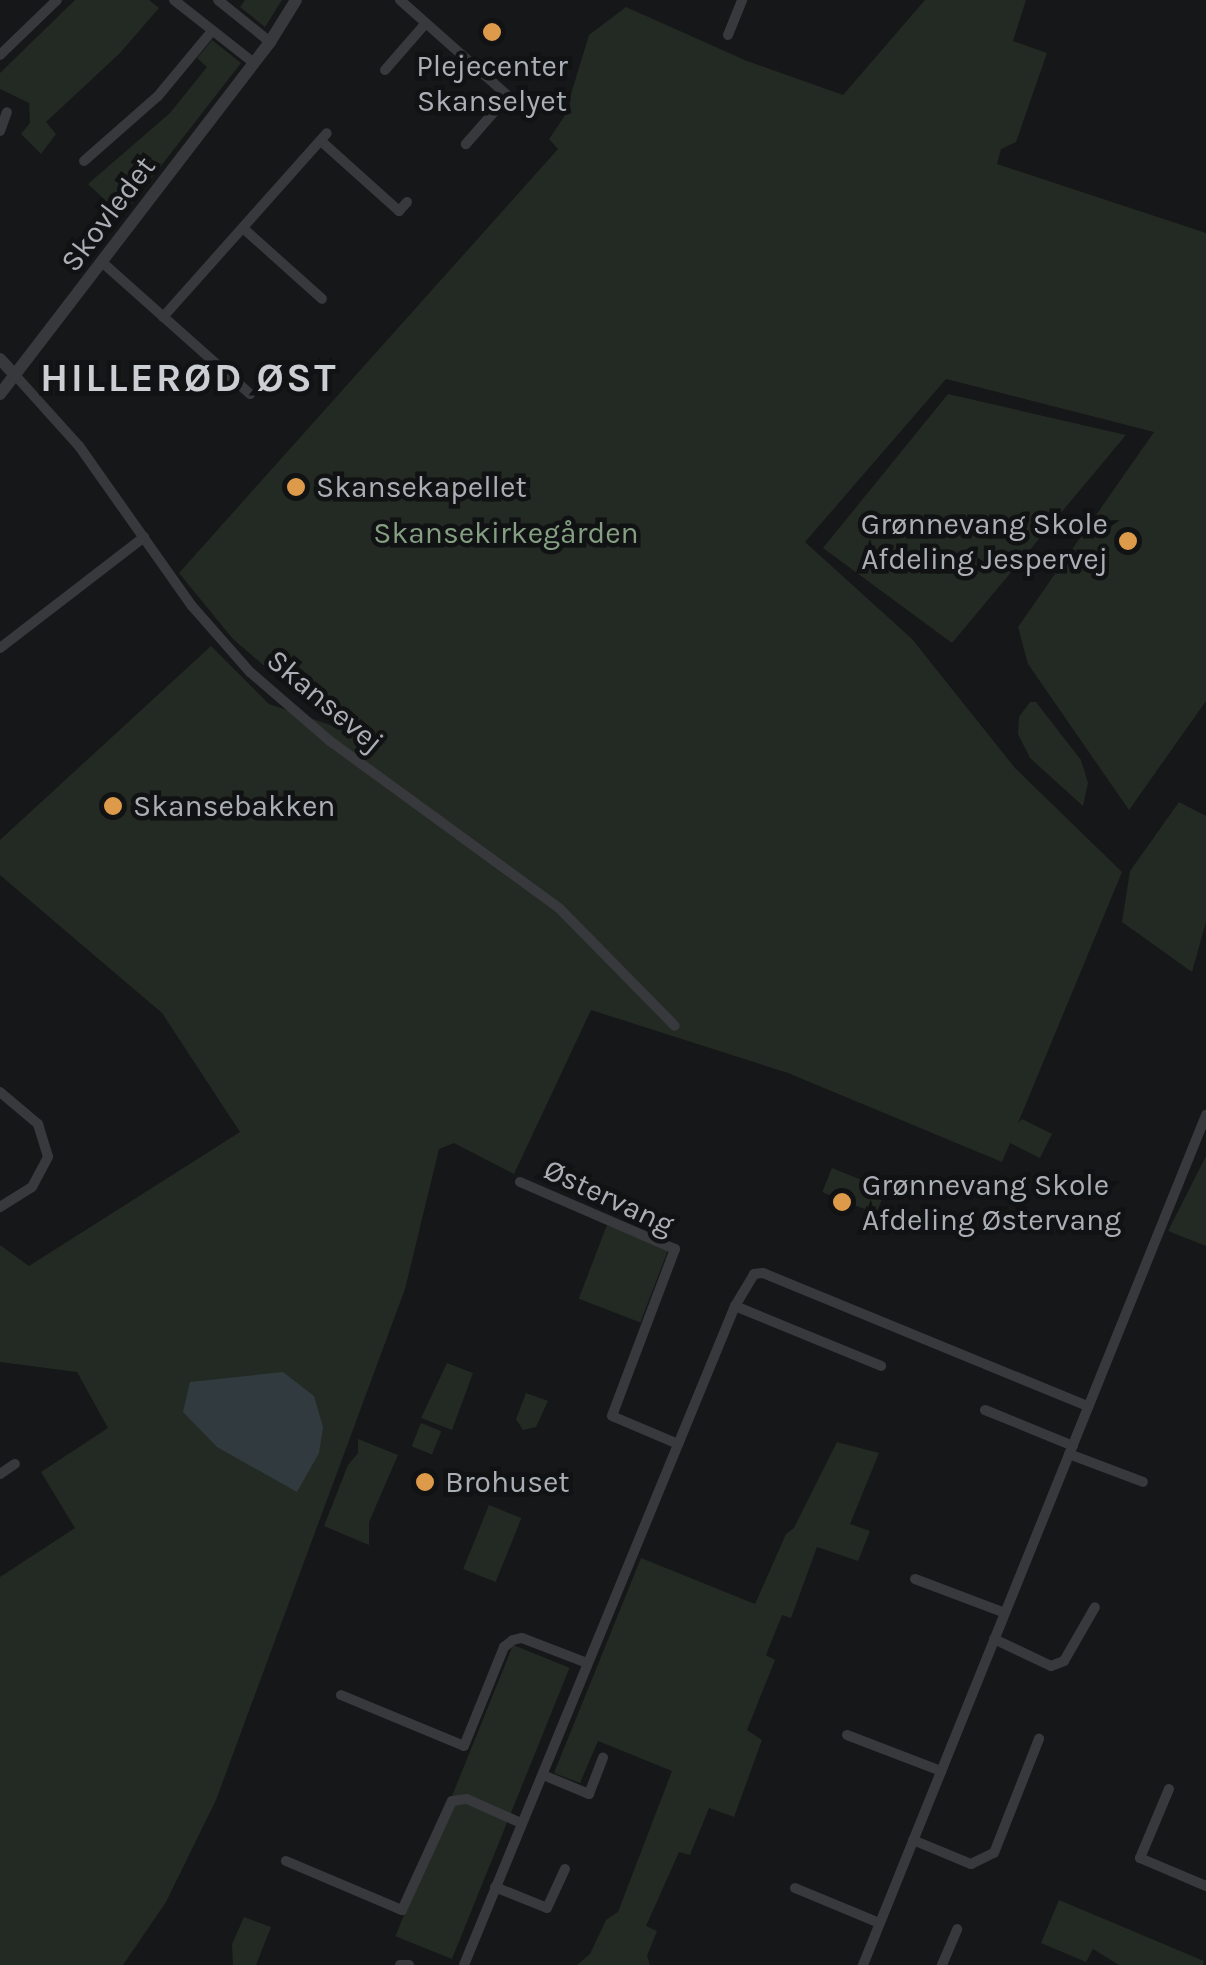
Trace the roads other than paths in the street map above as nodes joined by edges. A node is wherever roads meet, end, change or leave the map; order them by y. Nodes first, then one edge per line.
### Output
1 (58, 0) edge
2 (174, 0) edge
3 (296, 0) edge
4 (400, 0) edge
5 (742, 0) edge
6 (221, 1) edge
7 (426, 23) junction
8 (212, 31) junction
9 (728, 36) dead end
10 (270, 42) junction
11 (0, 55) edge
12 (254, 62) junction
13 (385, 70) dead end
14 (8, 112) dead end
15 (0, 131) edge
16 (466, 144) dead end
17 (84, 161) dead end
18 (407, 202) dead end
19 (242, 228) junction
20 (102, 262) junction
21 (322, 299) dead end
22 (163, 317) junction
23 (0, 359) edge
24 (15, 375) junction
25 (0, 394) edge
26 (250, 394) dead end
27 (144, 537) junction
28 (0, 648) edge
29 (675, 1026) dead end
30 (0, 1092) edge
31 (1206, 1115) edge
32 (520, 1182) dead end
33 (0, 1207) edge
34 (735, 1306) junction
35 (881, 1366) dead end
36 (1088, 1406) junction
37 (984, 1410) dead end
38 (678, 1444) junction
39 (1071, 1450) junction
40 (15, 1464) dead end
41 (0, 1474) edge
42 (1143, 1482) dead end
43 (915, 1579) dead end
44 (1095, 1607) dead end
45 (1005, 1612) junction
46 (994, 1639) junction
47 (587, 1662) junction
48 (342, 1696) dead end
49 (847, 1735) dead end
50 (1039, 1740) dead end
51 (603, 1758) dead end
52 (941, 1772) junction
53 (543, 1775) junction
54 (1169, 1789) dead end
55 (522, 1823) junction
56 (913, 1840) junction
57 (286, 1861) dead end
58 (565, 1869) dead end
59 (495, 1886) junction
60 (1206, 1886) edge
61 (795, 1888) dead end
62 (880, 1924) junction
63 (956, 1929) dead end
64 (400, 1965) edge
65 (409, 1965) edge
66 (464, 1965) edge
67 (862, 1965) edge
68 (942, 1965) edge

1 - 11 street
2 - 8 street
3 - 10 street, Skovledet
4 - 7 street
5 - 9 street
6 - 10 street
7 - 13 street
7 - 16 street
8 - 12 street
8 - 17 street, Skovledet
10 - 12 street, Skovledet
12 - 20 street, Skovledet
14 - 15 street
18 - 19 street
19 - 21 street
19 - 22 street
20 - 22 street
20 - 24 street, Skovledet
22 - 26 street
23 - 24 street, Skansevej
24 - 25 street, Skovledet
24 - 27 street, Skansevej
27 - 28 street
27 - 29 street, Skansevej
30 - 33 street
31 - 36 street
32 - 38 street, Østervang
34 - 35 street
34 - 36 street
34 - 38 street
36 - 39 street
37 - 39 street
38 - 47 street
39 - 42 street
39 - 45 street
40 - 41 street
43 - 45 street
44 - 46 street
45 - 46 street
46 - 52 street
47 - 48 street
47 - 53 street
49 - 52 street
50 - 56 street
51 - 53 street
52 - 56 street
53 - 55 street
54 - 60 street
55 - 57 street
55 - 59 street
56 - 62 street
58 - 59 street
59 - 66 street
61 - 62 street
62 - 67 street
63 - 68 street
64 - 65 street

